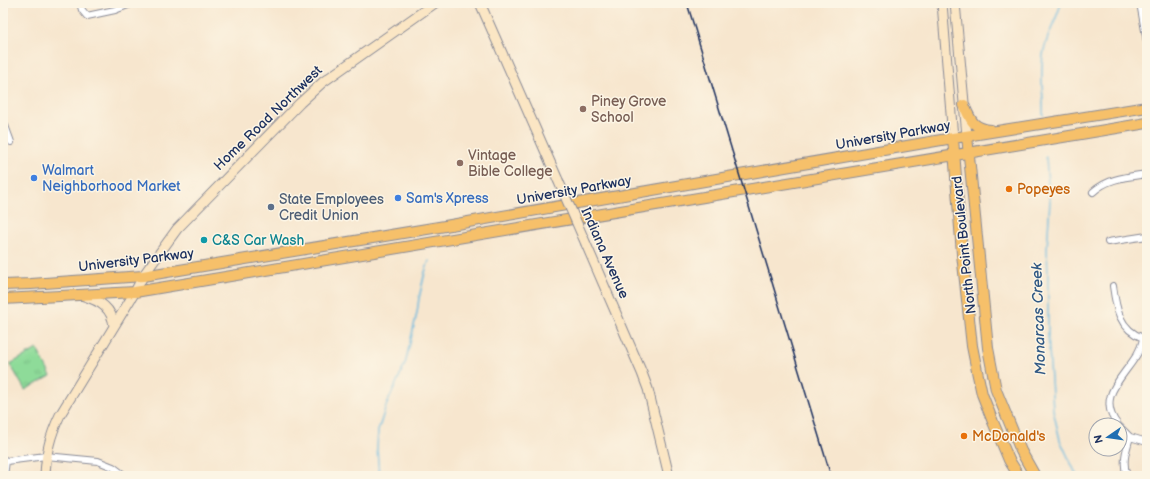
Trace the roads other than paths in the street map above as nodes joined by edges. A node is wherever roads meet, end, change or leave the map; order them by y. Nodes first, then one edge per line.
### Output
1 (80, 3) edge
2 (133, 3) edge
3 (434, 3) edge
4 (480, 3) edge
5 (942, 3) edge
6 (955, 3) edge
7 (1140, 3) edge
8 (1147, 42) edge
9 (964, 105) junction
10 (1147, 107) edge
11 (3, 120) edge
12 (1147, 123) edge
13 (997, 131) junction
14 (967, 136) junction
15 (953, 138) junction
16 (11, 142) dead end
17 (968, 153) junction
18 (955, 155) junction
19 (1147, 174) edge
20 (1093, 192) dead end
21 (1147, 236) edge
22 (1108, 242) dead end
23 (143, 276) junction
24 (3, 285) edge
25 (1113, 286) dead end
26 (135, 292) junction
27 (82, 295) junction
28 (3, 299) edge
29 (114, 326) junction
30 (1145, 337) edge
31 (977, 371) junction
32 (996, 390) junction
33 (982, 394) junction
34 (1005, 413) junction
35 (1114, 417) edge
36 (1130, 437) joint
37 (1147, 442) edge
38 (46, 456) junction
39 (5, 460) edge
40 (4, 476) edge
41 (45, 476) edge
42 (125, 476) edge
43 (669, 476) edge
44 (1019, 476) edge
45 (1035, 476) edge
46 (1126, 476) edge

1 - 2 street
3 - 23 main road, Home Road Northwest
4 - 43 main road, Indiana Avenue, bridge
5 - 15 main road, North Point Boulevard
6 - 9 main road, North Point Boulevard
7 - 8 street
9 - 13 main road
9 - 14 main road, North Point Boulevard
10 - 13 main road, University Parkway
11 - 16 street
12 - 17 main road, University Parkway
13 - 14 main road, University Parkway
14 - 15 main road, University Parkway
14 - 17 main road, North Point Boulevard
15 - 18 main road, North Point Boulevard
15 - 23 main road, University Parkway
17 - 18 main road, University Parkway
17 - 32 main road, North Point Boulevard
18 - 26 main road, University Parkway
18 - 31 main road, North Point Boulevard
19 - 20 street
21 - 22 street
23 - 24 main road, University Parkway
23 - 26 main road, Home Road Northwest
25 - 30 street
26 - 27 main road, University Parkway
26 - 29 main road, Home Road Northwest
27 - 28 main road, University Parkway
27 - 29 main road
29 - 38 main road, Home Road Northwest
30 - 35 street
31 - 32 main road
31 - 33 main road, North Point Boulevard
32 - 34 main road, North Point Boulevard
33 - 34 main road
33 - 44 main road, North Point Boulevard
34 - 45 main road, North Point Boulevard
36 - 37 street
36 - 46 street
38 - 39 street
38 - 41 main road, Home Road Northwest
38 - 42 street
39 - 40 street

